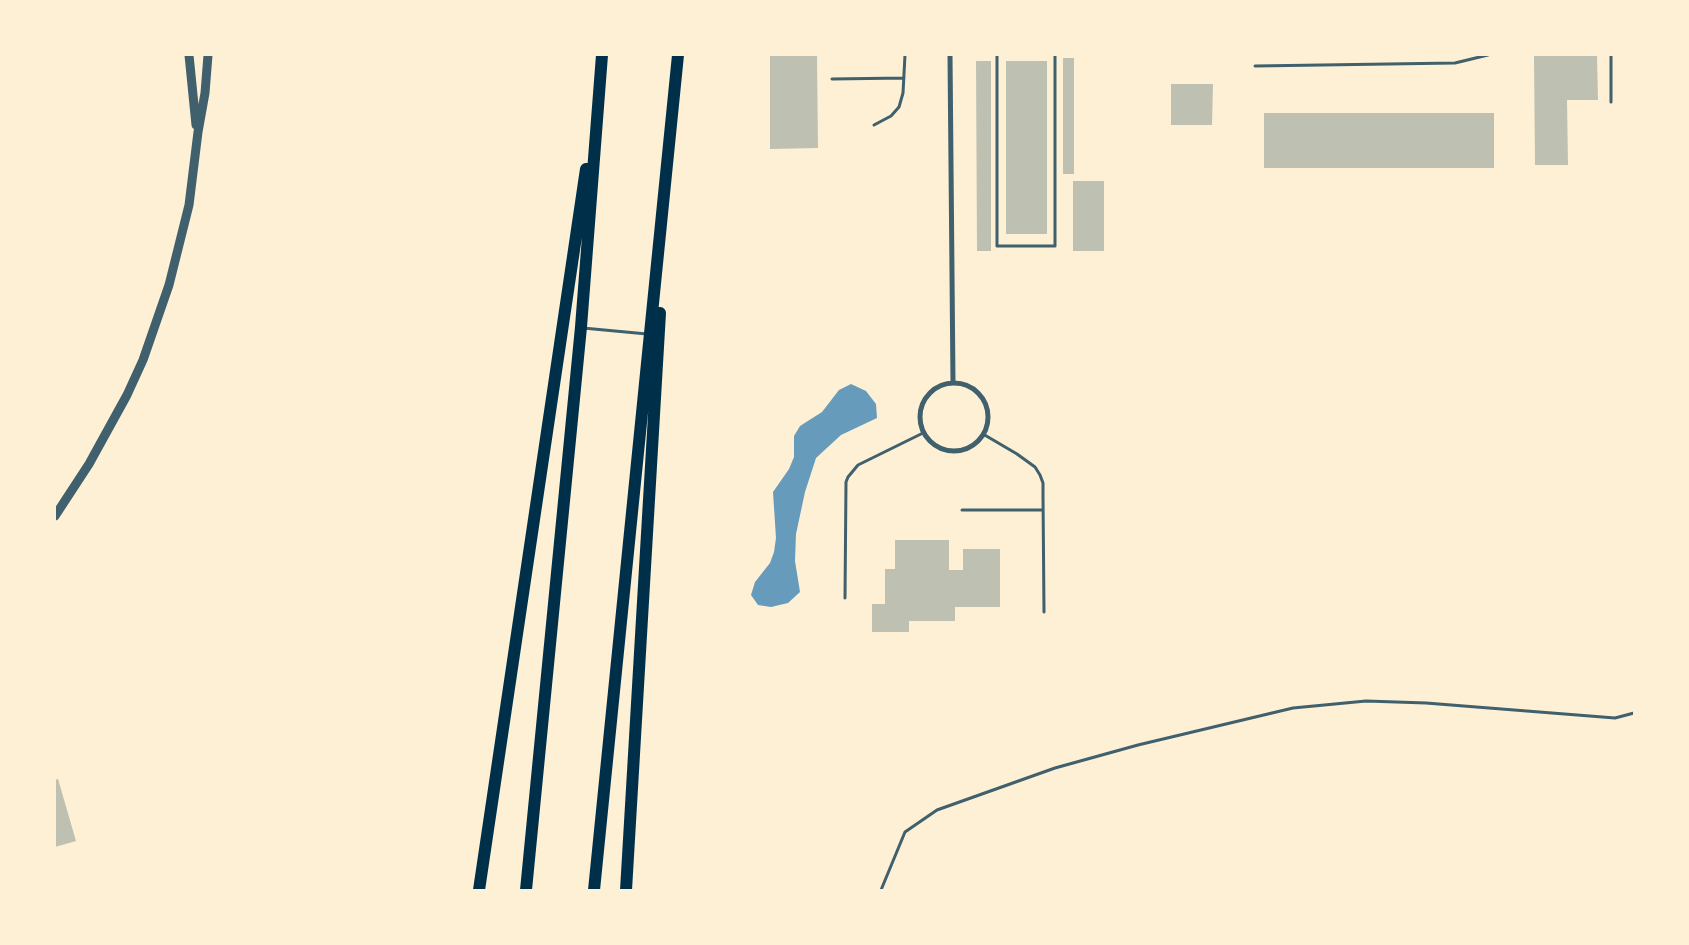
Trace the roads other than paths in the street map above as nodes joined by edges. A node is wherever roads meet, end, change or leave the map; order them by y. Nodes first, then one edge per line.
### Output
1 (189, 55) edge
2 (208, 55) edge
3 (602, 55) edge
4 (678, 55) edge
5 (905, 55) edge
6 (950, 55) edge
7 (997, 55) edge
8 (1055, 55) edge
9 (1488, 55) edge
10 (1611, 55) edge
11 (1254, 66) dead end
12 (600, 73) junction
13 (904, 78) junction
14 (832, 79) dead end
15 (1611, 102) dead end
16 (874, 125) dead end
17 (198, 132) junction
18 (666, 191) junction
19 (581, 327) junction
20 (650, 334) junction
21 (953, 383) junction
22 (923, 433) junction
23 (983, 434) junction
24 (962, 510) dead end
25 (1043, 510) junction
26 (55, 516) edge
27 (845, 598) dead end
28 (1044, 612) dead end
29 (1634, 713) edge
30 (479, 890) edge
31 (526, 890) edge
32 (594, 890) edge
33 (626, 890) edge
34 (880, 890) edge

1 - 17 street
2 - 17 street
3 - 12 highway
4 - 18 highway
5 - 13 lane
6 - 21 street
7 - 8 lane
9 - 11 lane
10 - 15 lane
12 - 19 highway
12 - 30 highway
13 - 14 lane
13 - 16 lane
17 - 26 street
18 - 20 highway
18 - 33 highway
19 - 20 lane
19 - 31 highway
20 - 32 highway
21 - 22 street
21 - 23 street
22 - 23 street
22 - 27 lane
23 - 25 lane
24 - 25 lane
25 - 28 lane
29 - 34 lane

